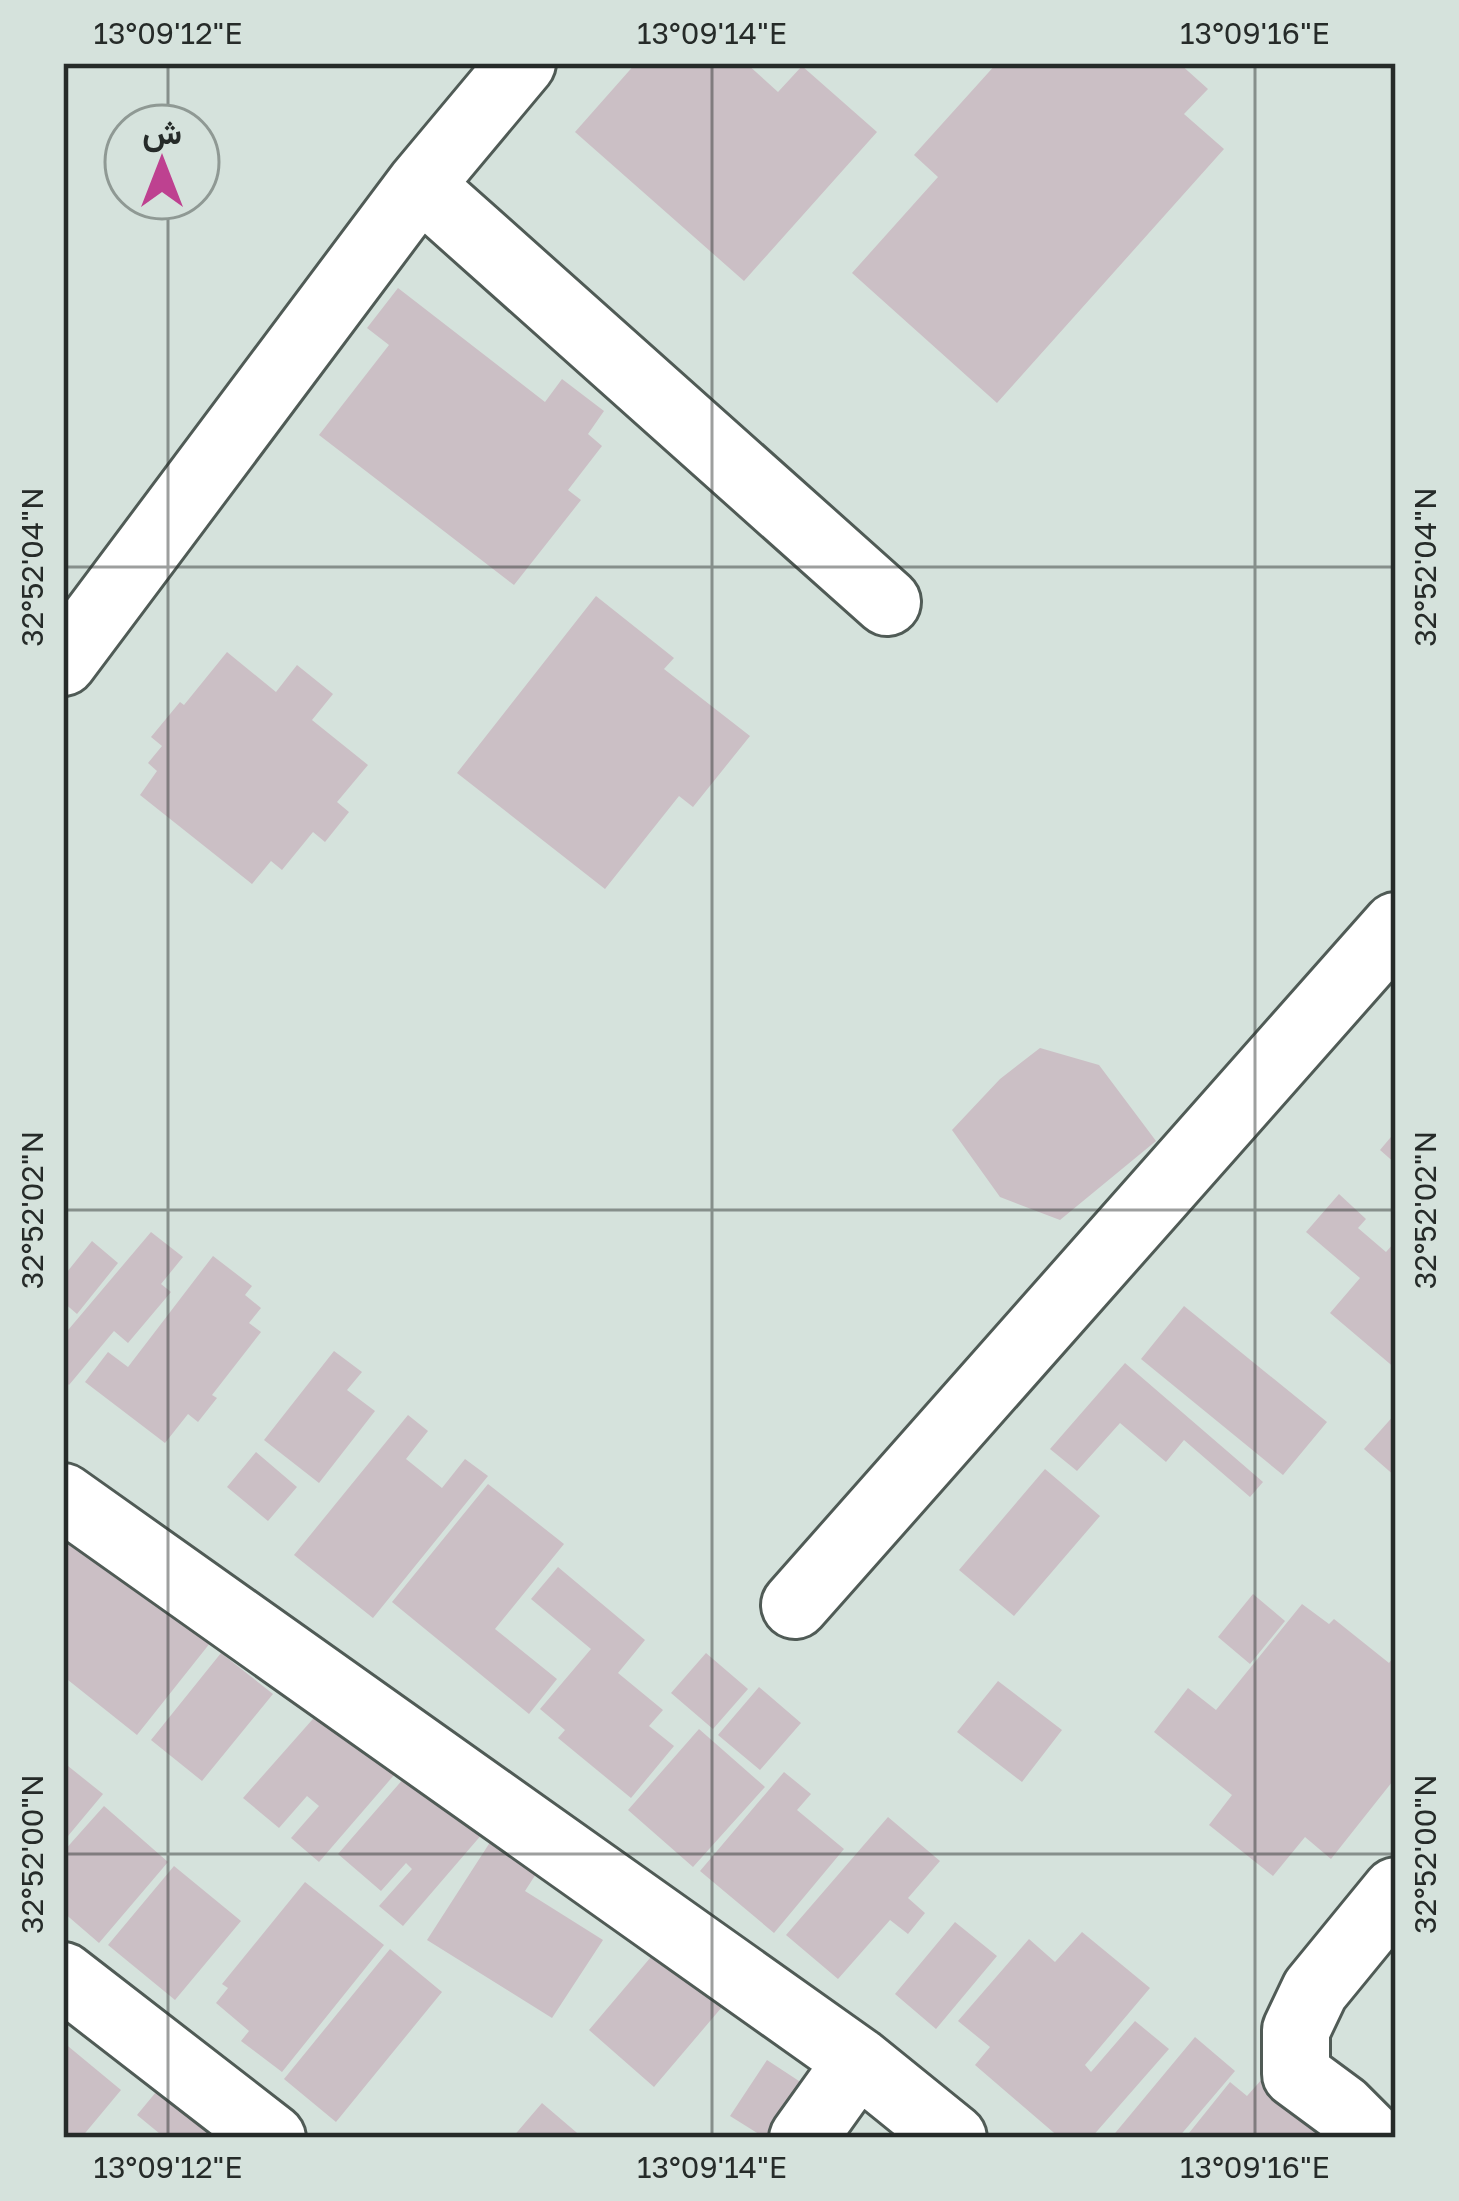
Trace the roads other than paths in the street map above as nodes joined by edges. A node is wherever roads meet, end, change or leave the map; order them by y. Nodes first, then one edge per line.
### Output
1 (522, 63) edge
2 (420, 185) junction
3 (887, 602) dead end
4 (63, 662) edge
5 (1394, 932) edge
6 (63, 1497) edge
7 (795, 1605) dead end
8 (1396, 1891) edge
9 (63, 1976) edge
10 (858, 2061) junction
11 (272, 2138) edge
12 (803, 2138) edge
13 (953, 2138) edge
14 (1372, 2138) edge

1 - 2 street
2 - 3 street
2 - 4 street
5 - 7 street
6 - 10 street
8 - 14 street
9 - 11 street
10 - 12 street
10 - 13 street

